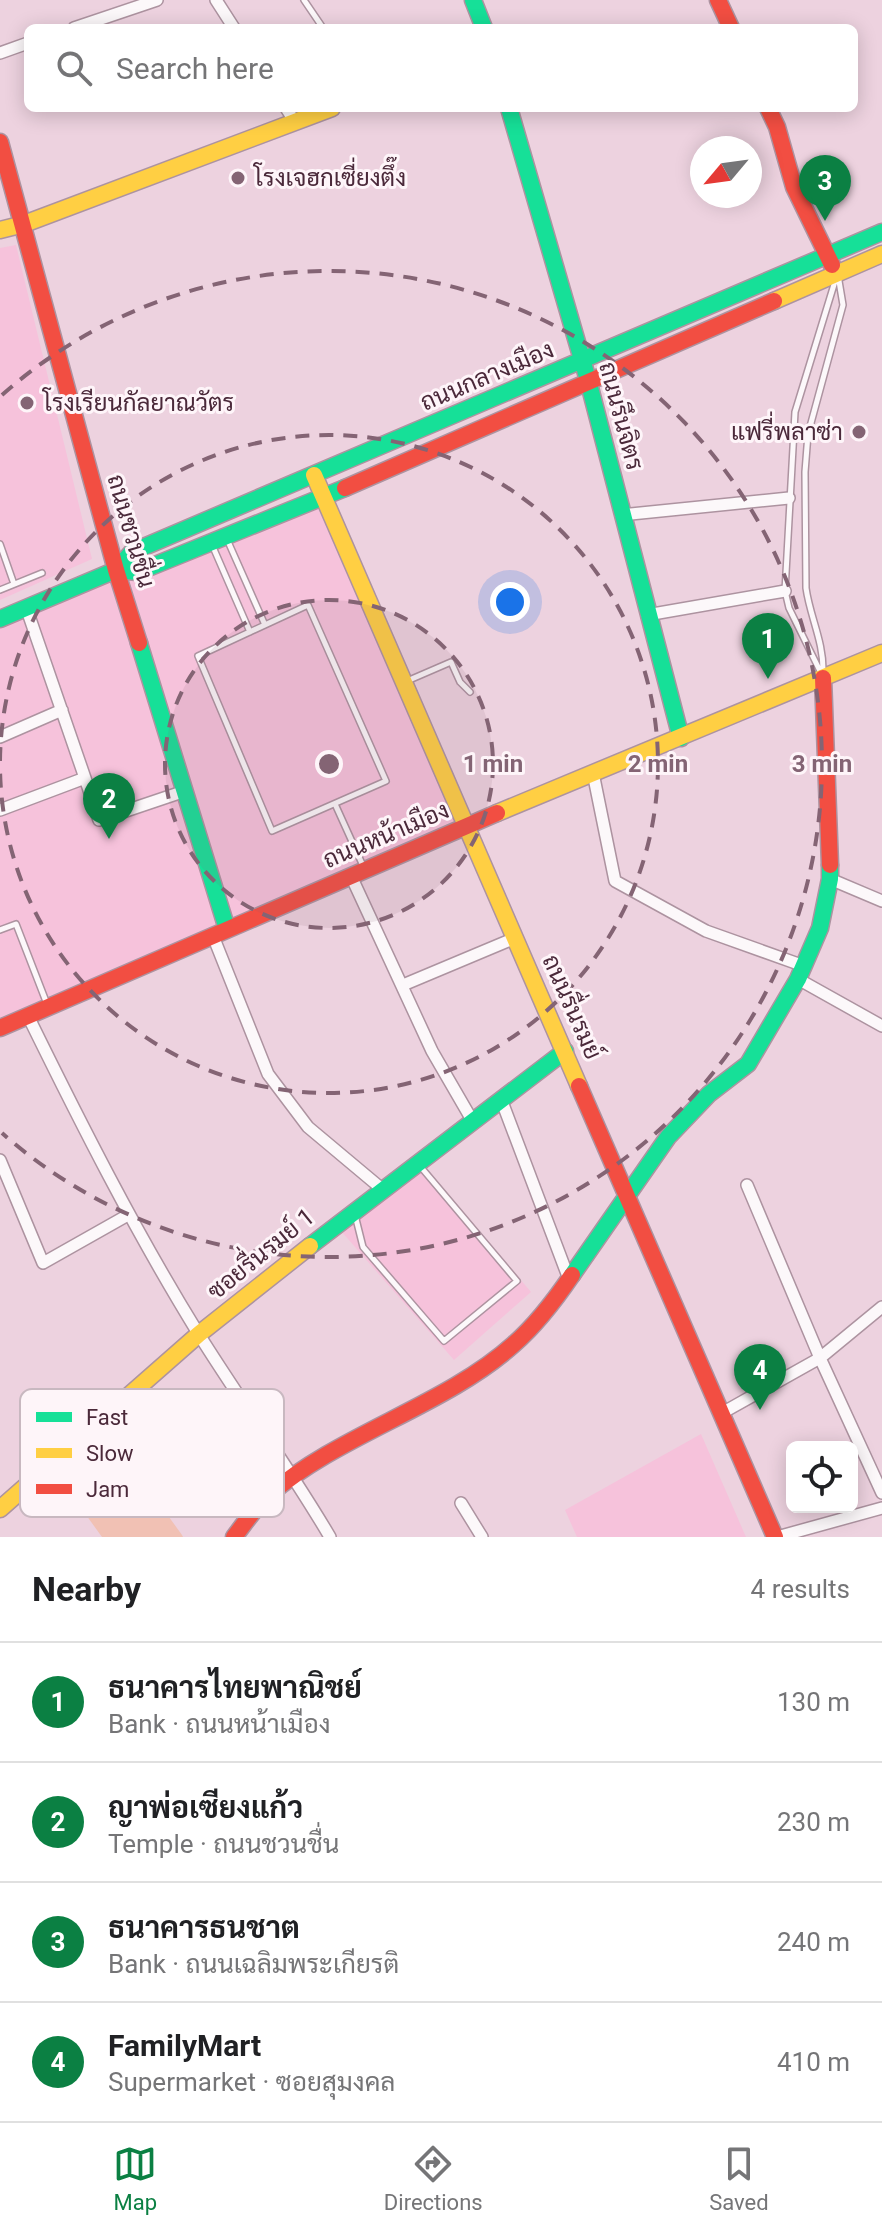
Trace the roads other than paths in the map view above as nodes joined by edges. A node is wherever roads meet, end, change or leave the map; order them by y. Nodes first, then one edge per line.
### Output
1 (157, 0) edge
2 (216, 0) edge
3 (304, 0) edge
4 (473, 0) edge
5 (718, 0) edge
6 (86, 24) edge
7 (231, 24) edge
8 (320, 24) edge
9 (482, 24) edge
10 (729, 24) edge
11 (24, 44) edge
12 (0, 53) edge
13 (510, 112) edge
14 (770, 112) edge
15 (290, 115) edge
16 (0, 142) edge
17 (24, 224) junction
18 (0, 230) edge
19 (882, 232) edge
20 (882, 254) edge
21 (827, 256) junction
22 (837, 274) junction
23 (582, 362) junction
24 (588, 380) junction
25 (314, 475) junction
26 (323, 497) junction
27 (789, 498) junction
28 (621, 515) junction
29 (219, 539) junction
30 (0, 544) edge
31 (116, 570) junction
32 (42, 573) dead end
33 (14, 584) junction
34 (0, 590) edge
35 (785, 591) junction
36 (26, 607) junction
37 (647, 615) junction
38 (0, 619) edge
39 (265, 625) junction
40 (250, 632) junction
41 (882, 653) edge
42 (823, 678) junction
43 (404, 682) junction
44 (470, 692) dead end
45 (62, 710) junction
46 (0, 737) edge
47 (681, 738) junction
48 (593, 773) junction
49 (85, 778) junction
50 (185, 791) junction
51 (335, 804) junction
52 (0, 810) edge
53 (467, 826) junction
54 (358, 872) junction
55 (830, 879) junction
56 (882, 901) edge
57 (0, 930) edge
58 (220, 932) junction
59 (515, 938) junction
60 (801, 973) junction
61 (403, 985) junction
62 (49, 1007) junction
63 (28, 1016) junction
64 (882, 1026) edge
65 (0, 1028) edge
66 (565, 1051) junction
67 (501, 1099) junction
68 (472, 1120) junction
69 (0, 1160) edge
70 (417, 1163) junction
71 (747, 1185) dead end
72 (382, 1189) junction
73 (628, 1193) junction
74 (353, 1212) junction
75 (128, 1215) junction
76 (569, 1279) junction
77 (882, 1307) edge
78 (199, 1334) junction
79 (820, 1358) junction
80 (136, 1389) edge
81 (236, 1389) edge
82 (722, 1413) junction
83 (284, 1460) edge
84 (294, 1475) junction
85 (284, 1483) edge
86 (20, 1491) edge
87 (882, 1493) edge
88 (461, 1503) dead end
89 (882, 1508) edge
90 (0, 1509) edge
91 (250, 1517) edge
92 (234, 1537) edge
93 (330, 1537) edge
94 (482, 1537) edge
95 (776, 1537) edge

1 - 6 street
2 - 7 street
3 - 8 lane
4 - 9 street
5 - 10 street
11 - 12 street
13 - 23 street, ถนนรึนจิตร
14 - 21 street
15 - 17 street
16 - 17 street, ถนนชวนชื่น
17 - 18 street
17 - 31 street, ถนนชวนชื่น
19 - 21 street, ถนนกลางเมือง
20 - 22 street, ถนนกลางเมือง
21 - 22 street
21 - 23 street, ถนนกลางเมือง
22 - 24 street, ถนนกลางเมือง
22 - 27 lane
22 - 42 lane
23 - 24 street, ถนนรึนจิตร
23 - 25 street, ถนนกลางเมือง
24 - 26 street, ถนนกลางเมือง
24 - 28 street, ถนนรึนจิตร
25 - 26 street, ถนนรื่นรมย์
25 - 31 street, ถนนกลางเมือง
26 - 29 street, ถนนกลางเมือง
26 - 43 street, ถนนรื่นรมย์
27 - 28 street
27 - 35 lane
28 - 37 street, ถนนรึนจิตร
29 - 31 street, ถนนกลางเมือง
29 - 39 lane
29 - 40 lane
30 - 33 lane
31 - 36 street, ถนนกลางเมือง
31 - 50 street, ถนนชวนชื่น
32 - 33 lane
33 - 34 lane
35 - 37 street
35 - 42 lane
36 - 38 street, ถนนกลางเมือง
36 - 45 street
37 - 47 street, ถนนรึนจิตร
39 - 40 lane
39 - 51 lane
40 - 51 lane
41 - 42 street, ถนนหน้าเมือง
42 - 47 street, ถนนหน้าเมือง
42 - 55 street
43 - 44 lane
43 - 53 street, ถนนรื่นรมย์
45 - 46 street
45 - 49 street
47 - 48 street, ถนนหน้าเมือง
48 - 53 street, ถนนหน้าเมือง
48 - 60 street
49 - 50 street
49 - 52 street
50 - 58 street, ถนนชวนชื่น
51 - 54 lane
53 - 54 street, ถนนหน้าเมือง
53 - 59 street, ถนนรื่นรมย์
54 - 58 street, ถนนหน้าเมือง
54 - 61 street
55 - 56 street
55 - 60 street
57 - 62 lane
58 - 62 street, ถนนหน้าเมือง
58 - 72 street
59 - 61 street
59 - 66 street, ถนนรื่นรมย์
60 - 64 street
60 - 73 street
61 - 68 street
62 - 63 street, ถนนหน้าเมือง
63 - 65 street, ถนนหน้าเมือง
63 - 75 street
66 - 67 street, ซอยรื่นรมย์ 1
66 - 73 street, ถนนรื่นรมย์
67 - 68 street, ซอยรื่นรมย์ 1
67 - 76 street
68 - 70 street, ซอยรื่นรมย์ 1
69 - 75 street
70 - 72 street, ซอยรื่นรมย์ 1
70 - 74 lane
71 - 79 street
72 - 74 street, ซอยรื่นรมย์ 1
73 - 76 street
73 - 82 street, ถนนรื่นรมย์
74 - 78 street, ซอยรื่นรมย์ 1
75 - 78 street
76 - 84 street
77 - 79 street
78 - 80 street, ซอยรื่นรมย์ 1
78 - 81 street
79 - 82 street
79 - 87 street
82 - 95 street, ถนนรื่นรมย์
83 - 84 street
84 - 85 street
84 - 93 street
86 - 90 street, ซอยรื่นรมย์ 1
88 - 94 street
89 - 95 street
91 - 92 street

